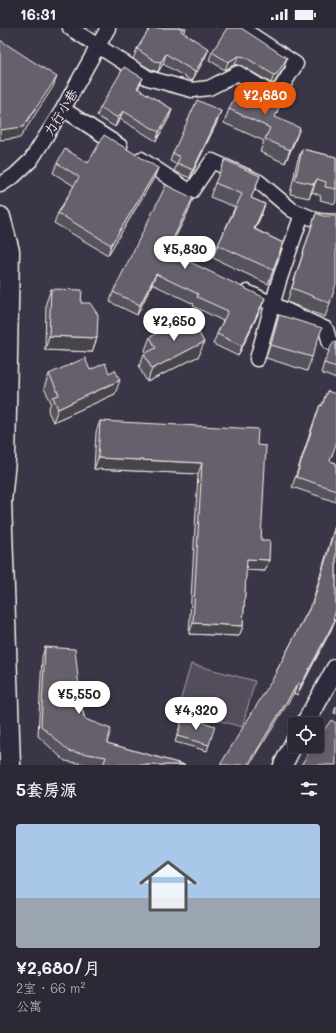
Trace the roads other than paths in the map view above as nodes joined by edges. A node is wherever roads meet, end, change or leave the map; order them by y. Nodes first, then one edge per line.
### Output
1 (70, 28) edge
2 (108, 28) edge
3 (241, 28) edge
4 (98, 45) junction
5 (63, 109) junction
6 (0, 185) edge
7 (302, 214) junction
8 (0, 217) edge
9 (336, 222) edge
10 (238, 287) edge
11 (272, 304) junction
12 (336, 345) edge
13 (257, 359) dead end
14 (3, 446) edge
15 (336, 668) edge
16 (309, 717) edge
17 (288, 753) edge
18 (10, 765) edge
19 (282, 765) edge

1 - 4 street
2 - 4 street, 力行小巷
3 - 4 street
4 - 5 street, 力行小巷
5 - 6 street, 力行小巷
5 - 7 street
7 - 9 street
7 - 11 street
8 - 14 main road
10 - 11 street
11 - 12 street
11 - 13 street
14 - 18 main road
15 - 16 street
17 - 19 street

